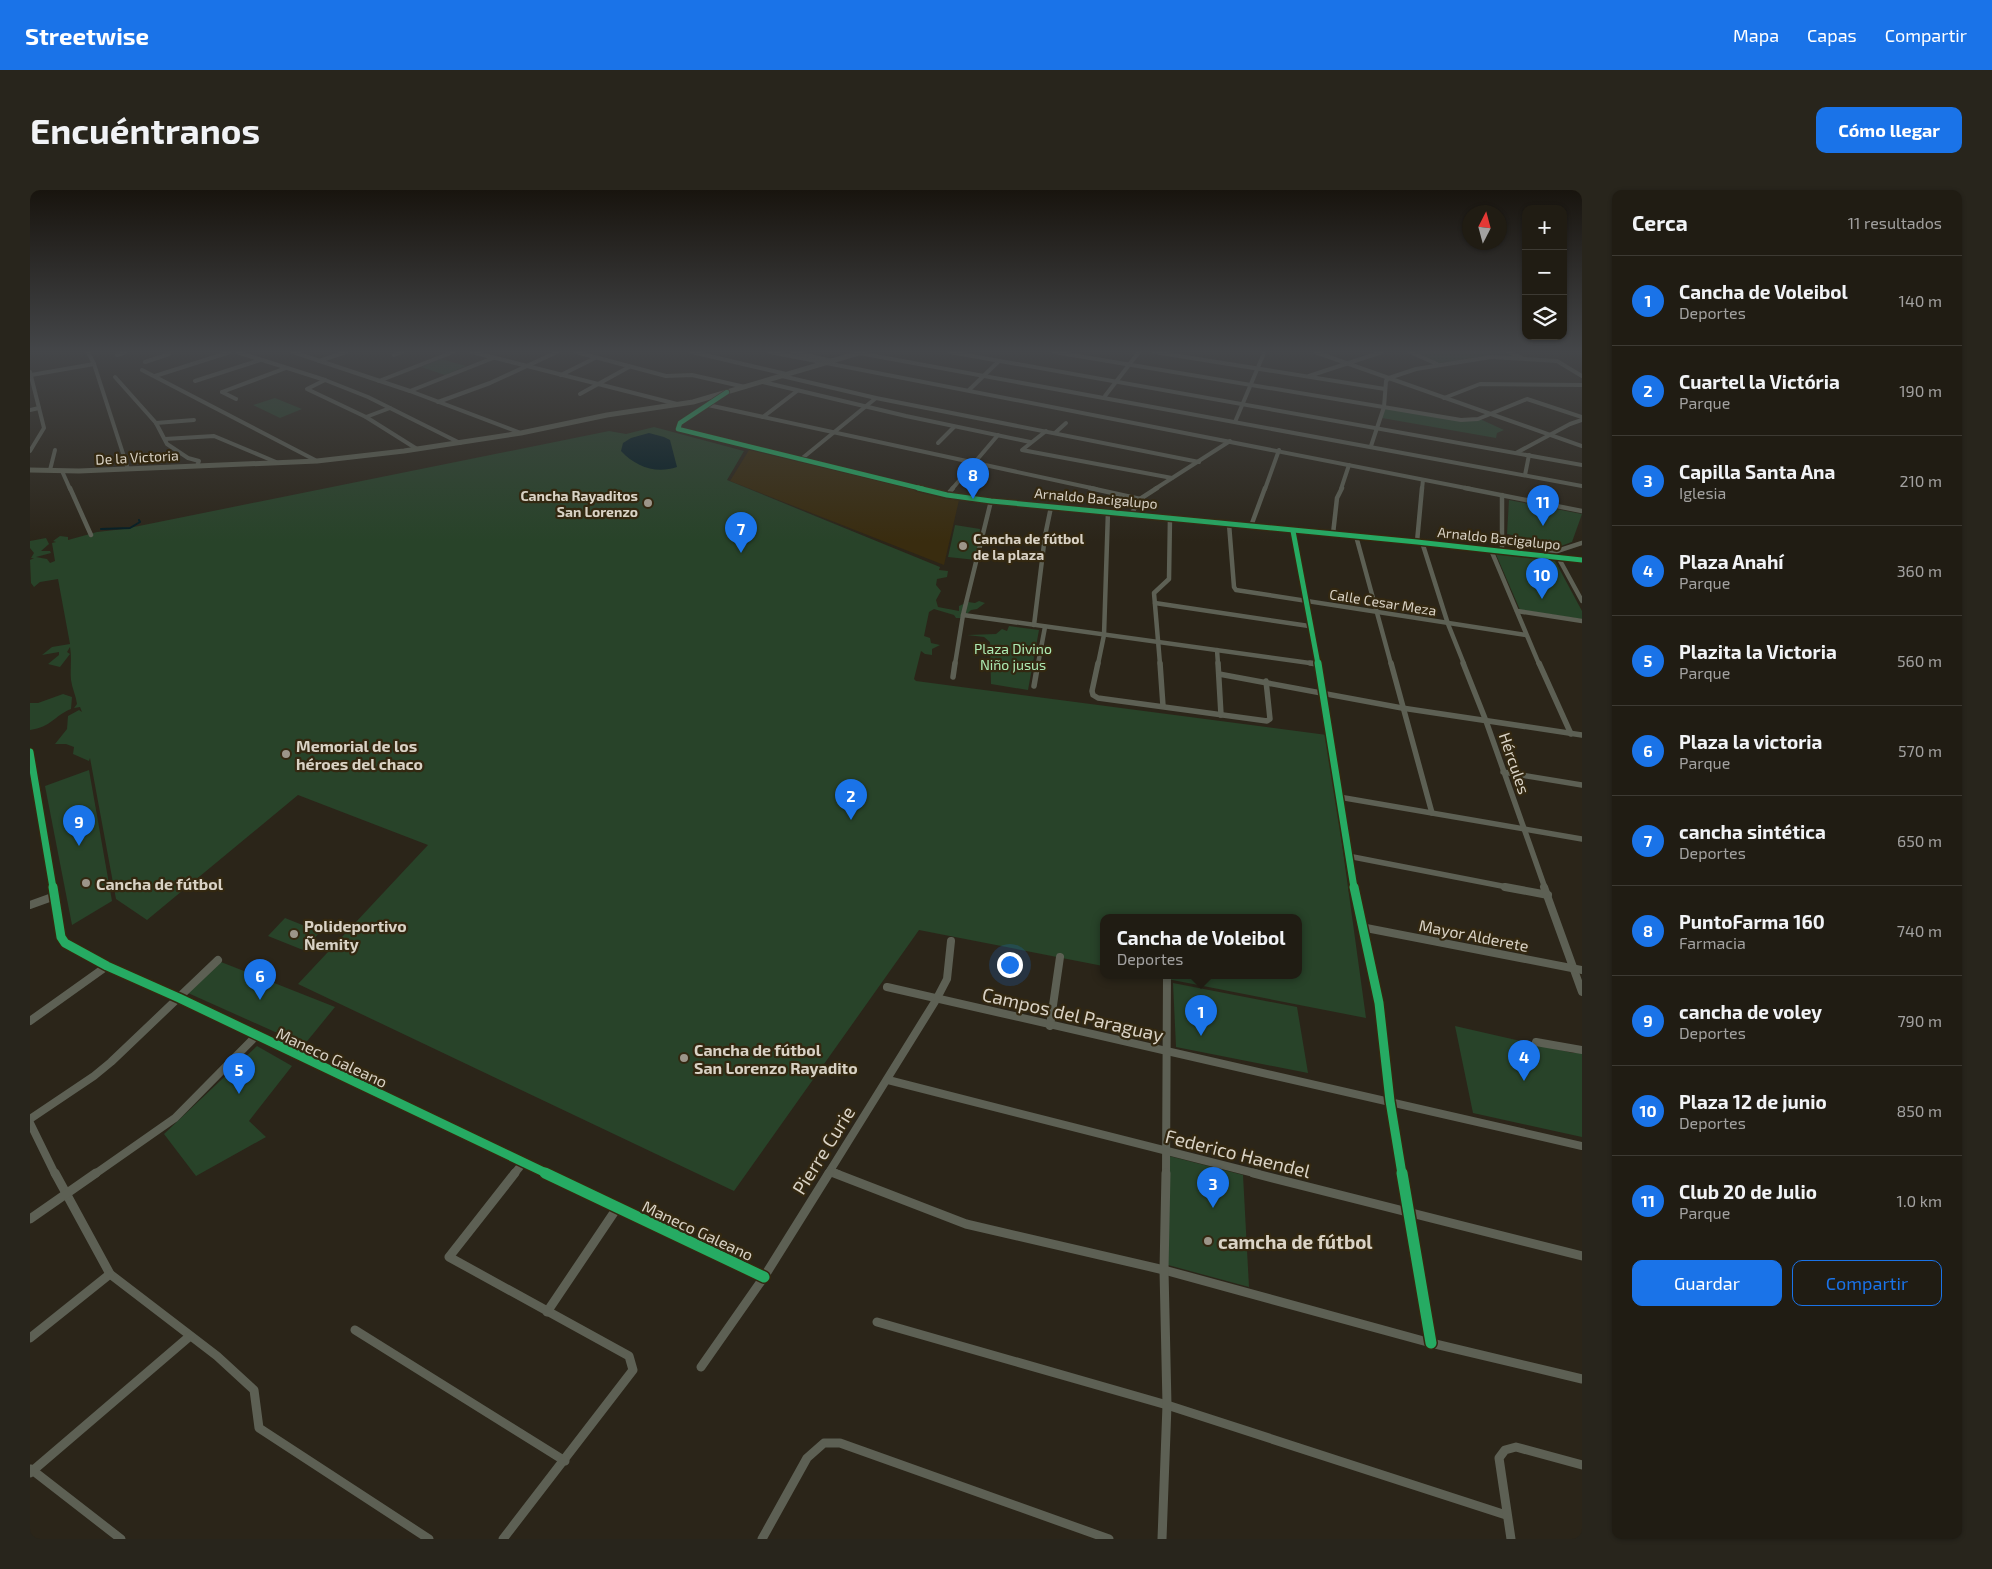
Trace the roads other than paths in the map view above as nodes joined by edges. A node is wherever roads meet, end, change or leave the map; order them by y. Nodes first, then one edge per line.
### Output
1 (41, 415) edge
2 (110, 415) edge
3 (149, 415) edge
4 (231, 415) edge
5 (362, 415) edge
6 (371, 415) edge
7 (404, 415) edge
8 (472, 415) edge
9 (607, 415) edge
10 (693, 415) edge
11 (754, 415) edge
12 (766, 415) edge
13 (856, 415) edge
14 (901, 415) edge
15 (963, 415) edge
16 (1099, 415) edge
17 (1200, 415) edge
18 (1238, 415) edge
19 (1304, 415) edge
20 (1381, 415) edge
21 (1432, 415) edge
22 (1487, 415) edge
23 (1493, 415) edge
24 (366, 417) junction
25 (763, 417) junction
26 (1582, 418) edge
27 (194, 420) dead end
28 (1235, 422) junction
29 (156, 423) junction
30 (1066, 423) dead end
31 (954, 427) junction
32 (1376, 428) junction
33 (1046, 431) junction
34 (835, 432) junction
35 (1055, 433) junction
36 (521, 434) junction
37 (1551, 435) junction
38 (207, 436) junction
39 (998, 436) junction
40 (166, 440) junction
41 (1230, 440) junction
42 (1030, 442) junction
43 (460, 443) junction
44 (938, 443) dead end
45 (1371, 446) junction
46 (1582, 446) edge
47 (417, 449) junction
48 (55, 450) dead end
49 (1279, 450) junction
50 (30, 451) edge
51 (1516, 453) junction
52 (1529, 455) junction
53 (318, 460) junction
54 (800, 460) junction
55 (266, 462) junction
56 (276, 462) junction
57 (1199, 462) junction
58 (975, 463) junction
59 (1349, 465) junction
60 (1582, 465) edge
61 (197, 466) junction
62 (128, 469) junction
63 (30, 470) edge
64 (50, 470) junction
65 (62, 471) junction
66 (1525, 475) junction
67 (1172, 478) junction
68 (1423, 480) junction
69 (1582, 486) edge
70 (947, 495) junction
71 (1502, 495) junction
72 (1140, 499) junction
73 (991, 501) junction
74 (1051, 506) junction
75 (1108, 511) junction
76 (1582, 511) edge
77 (1132, 513) junction
78 (1170, 517) junction
79 (1229, 524) junction
80 (1251, 526) junction
81 (1293, 531) junction
82 (91, 534) dead end
83 (1332, 534) junction
84 (1356, 536) junction
85 (1420, 542) junction
86 (1582, 543) edge
87 (1490, 550) junction
88 (1502, 551) junction
89 (1542, 556) junction
90 (1558, 557) junction
91 (1582, 560) edge
92 (1305, 601) junction
93 (1582, 601) edge
94 (1155, 603) junction
95 (1517, 611) junction
96 (1377, 612) junction
97 (963, 616) junction
98 (1582, 621) edge
99 (1448, 624) junction
100 (1034, 625) junction
101 (1310, 626) junction
102 (1045, 627) junction
103 (1104, 635) junction
104 (1526, 635) junction
105 (1158, 642) junction
106 (1217, 650) junction
107 (1317, 664) junction
108 (1219, 674) junction
109 (953, 677) dead end
110 (1266, 681) junction
111 (1034, 686) dead end
112 (1324, 694) junction
113 (1163, 706) junction
114 (1402, 708) junction
115 (1221, 715) junction
116 (1486, 721) junction
117 (1572, 734) junction
118 (1582, 735) edge
119 (30, 752) edge
120 (1503, 772) junction
121 (1582, 784) edge
122 (33, 788) edge
123 (1339, 797) junction
124 (1432, 813) junction
125 (1523, 829) junction
126 (1582, 839) edge
127 (1348, 856) junction
128 (1548, 895) junction
129 (55, 896) junction
130 (30, 905) edge
131 (1361, 927) junction
132 (951, 942) dead end
133 (1060, 958) dead end
134 (218, 960) dead end
135 (107, 966) junction
136 (1573, 968) junction
137 (1582, 970) edge
138 (1167, 979) edge
139 (887, 987) dead end
140 (1582, 992) edge
141 (179, 998) junction
142 (936, 1000) junction
143 (30, 1021) edge
144 (1050, 1026) junction
145 (256, 1036) junction
146 (1536, 1042) dead end
147 (1582, 1050) edge
148 (1168, 1053) junction
149 (888, 1080) junction
150 (1390, 1101) junction
151 (30, 1119) edge
152 (30, 1124) edge
153 (1582, 1146) edge
154 (1166, 1152) junction
155 (523, 1163) junction
156 (830, 1171) junction
157 (66, 1195) junction
158 (618, 1208) junction
159 (1410, 1213) junction
160 (30, 1219) edge
161 (1582, 1256) edge
162 (1164, 1270) junction
163 (110, 1274) junction
164 (764, 1277) junction
165 (547, 1312) junction
166 (877, 1322) dead end
167 (355, 1330) dead end
168 (190, 1336) junction
169 (30, 1338) edge
170 (1431, 1343) junction
171 (701, 1367) dead end
172 (1582, 1379) edge
173 (1167, 1406) junction
174 (565, 1461) junction
175 (1582, 1465) edge
176 (31, 1471) edge
177 (1506, 1515) junction
178 (1102, 1538) edge
179 (122, 1539) edge
180 (429, 1539) edge
181 (503, 1539) edge
182 (762, 1539) edge
183 (1162, 1539) edge
184 (1511, 1539) edge

1 - 50 street
2 - 62 street
3 - 29 street
4 - 53 street
5 - 24 street
6 - 24 street
7 - 43 street
8 - 36 street
9 - 36 main road, De la Victoria
10 - 54 street, Arnaldo Bacigalupo
11 - 25 street
12 - 25 street
13 - 34 street
14 - 31 street
15 - 33 street
16 - 41 street
17 - 28 street
18 - 28 street
19 - 32 street
20 - 32 street
21 - 22 street
23 - 37 street
24 - 47 street
25 - 34 street
26 - 37 street
27 - 29 street
28 - 45 street
29 - 40 street
30 - 35 street
31 - 39 street
31 - 44 street
32 - 45 street
32 - 51 street
33 - 35 street
33 - 42 street
34 - 54 street
34 - 58 street
35 - 57 street
36 - 43 main road, De la Victoria
37 - 46 street
37 - 51 street
38 - 40 street
38 - 55 street
38 - 56 street
39 - 42 street
39 - 58 street
40 - 61 street
41 - 49 street
41 - 57 street
42 - 67 street
43 - 47 main road, De la Victoria
45 - 66 street
47 - 53 main road, De la Victoria
48 - 64 street
49 - 59 street
49 - 80 street
51 - 52 street
52 - 60 street
52 - 66 street
53 - 56 main road, De la Victoria
54 - 70 street, Arnaldo Bacigalupo
55 - 56 main road, De la Victoria
55 - 61 main road, De la Victoria
57 - 67 street
58 - 70 street
58 - 72 street
59 - 68 street
59 - 83 street
61 - 62 main road, De la Victoria
62 - 65 main road, De la Victoria
63 - 64 main road, De la Victoria
64 - 65 main road, De la Victoria
65 - 82 street
66 - 69 street
67 - 72 street
68 - 71 street
68 - 85 street
70 - 73 street, Arnaldo Bacigalupo
71 - 76 street
71 - 88 street
72 - 77 street
73 - 74 street, Arnaldo Bacigalupo
73 - 97 street
74 - 75 street, Arnaldo Bacigalupo
74 - 100 street
75 - 77 street, Arnaldo Bacigalupo
75 - 103 street
77 - 78 street, Arnaldo Bacigalupo
78 - 79 street, Arnaldo Bacigalupo
78 - 94 street
79 - 80 street, Arnaldo Bacigalupo
79 - 92 street, Calle Cesar Meza
80 - 81 street, Arnaldo Bacigalupo
81 - 83 street, Arnaldo Bacigalupo
81 - 92 street
83 - 84 street, Arnaldo Bacigalupo
84 - 85 street, Arnaldo Bacigalupo
84 - 96 street
85 - 87 street, Arnaldo Bacigalupo
85 - 99 street, Hércules
86 - 89 street
87 - 88 street, Arnaldo Bacigalupo
87 - 95 street
88 - 89 street, Arnaldo Bacigalupo
89 - 90 street, Arnaldo Bacigalupo
90 - 91 street, Arnaldo Bacigalupo
90 - 93 street
92 - 96 street, Calle Cesar Meza
92 - 101 street
94 - 101 street
94 - 105 street
95 - 98 street
95 - 104 street
96 - 99 street, Calle Cesar Meza
96 - 114 street
97 - 100 street
97 - 109 street
99 - 104 street, Calle Cesar Meza
99 - 116 street, Hércules
100 - 102 street
101 - 107 street
102 - 103 street
102 - 111 street
103 - 105 street
103 - 113 street
104 - 117 street
105 - 106 street
105 - 113 street
106 - 107 street
106 - 108 street
107 - 112 street
108 - 110 street
108 - 115 street
110 - 112 street
110 - 115 street
112 - 114 street
112 - 123 street
113 - 115 street
114 - 116 street
114 - 124 street
116 - 117 street
116 - 120 street, Hércules
117 - 118 street
119 - 122 street, Maneco Galeano
120 - 121 street
120 - 125 street, Hércules
122 - 129 street, Maneco Galeano
123 - 124 street
123 - 127 street
124 - 125 street
125 - 126 street
125 - 128 street, Hércules
127 - 128 street
127 - 131 street
128 - 136 street, Hércules
129 - 130 street
129 - 135 street, Maneco Galeano
131 - 136 street, Mayor Alderete
131 - 150 street
132 - 142 street, Pierre Curie
133 - 144 street
134 - 141 street
135 - 141 street, Maneco Galeano
135 - 143 street
136 - 137 street, Mayor Alderete
136 - 140 street, Hércules
138 - 148 street
139 - 142 street, Campos del Paraguay
141 - 145 street, Maneco Galeano
141 - 151 street
142 - 144 street, Campos del Paraguay
142 - 149 street, Pierre Curie
144 - 148 street, Campos del Paraguay
145 - 155 street, Maneco Galeano
145 - 157 street
146 - 147 street
148 - 150 street, Campos del Paraguay
148 - 154 street
149 - 154 street, Federico Haendel
149 - 156 street, Pierre Curie
150 - 153 street, Campos del Paraguay
150 - 159 street
152 - 157 street
154 - 159 street, Federico Haendel
154 - 162 street
155 - 158 street, Maneco Galeano
155 - 165 street
156 - 162 street
156 - 164 street, Pierre Curie
157 - 160 street
157 - 163 street
158 - 164 street, Maneco Galeano
158 - 165 street
159 - 161 street, Federico Haendel
159 - 170 street
162 - 170 street
162 - 173 street
163 - 168 street
163 - 169 street
164 - 171 street, Pierre Curie
165 - 174 street
166 - 173 street
167 - 174 street
168 - 176 street
168 - 180 street
170 - 172 street
173 - 177 street
173 - 183 street
174 - 181 street
175 - 177 street
176 - 179 street
177 - 184 street
178 - 182 street

